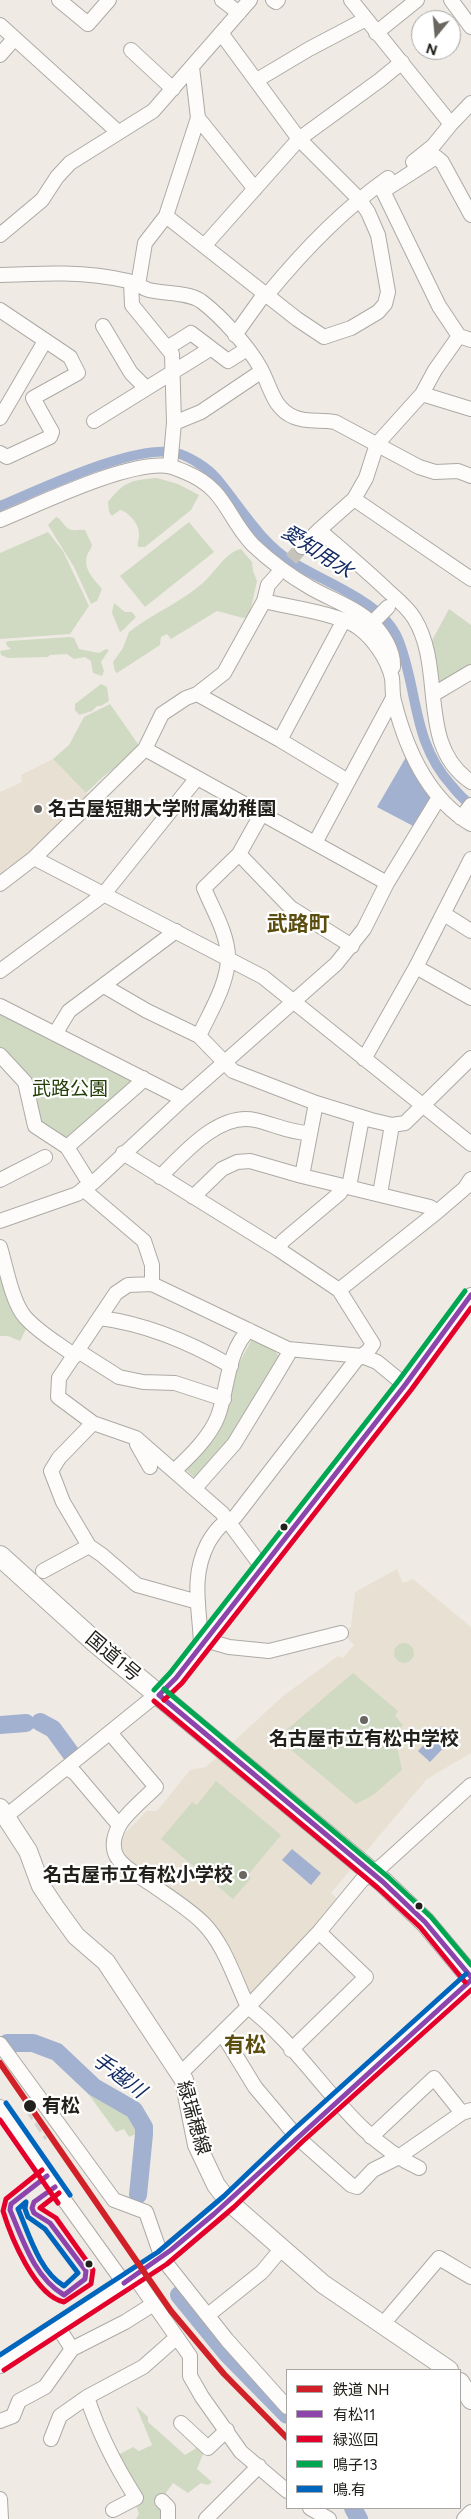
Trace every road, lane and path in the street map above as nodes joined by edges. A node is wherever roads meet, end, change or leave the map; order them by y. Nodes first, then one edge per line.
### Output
1 (59, 0) edge
2 (109, 0) edge
3 (222, 0) edge
4 (250, 0) edge
5 (273, 0) edge
6 (278, 0) edge
7 (351, 0) edge
8 (417, 0) edge
9 (451, 0) edge
10 (239, 13) junction
11 (366, 19) junction
12 (0, 25) edge
13 (471, 27) edge
14 (221, 33) junction
15 (376, 33) junction
16 (14, 39) junction
17 (131, 50) dead end
18 (0, 55) edge
19 (402, 62) junction
20 (192, 67) junction
21 (257, 80) junction
22 (172, 89) junction
23 (471, 103) edge
24 (198, 118) junction
25 (451, 124) junction
26 (118, 132) junction
27 (299, 139) junction
28 (255, 188) junction
29 (359, 199) junction
30 (471, 215) edge
31 (166, 216) junction
32 (0, 235) edge
33 (204, 246) junction
34 (0, 275) edge
35 (134, 283) junction
36 (266, 294) junction
37 (0, 310) edge
38 (103, 326) dead end
39 (235, 335) junction
40 (465, 338) edge
41 (45, 341) junction
42 (167, 348) junction
43 (210, 349) junction
44 (247, 349) junction
45 (174, 371) junction
46 (262, 371) junction
47 (23, 379) junction
48 (146, 388) junction
49 (422, 394) junction
50 (33, 398) junction
51 (471, 409) edge
52 (0, 418) edge
53 (94, 421) dead end
54 (174, 423) junction
55 (376, 444) junction
56 (0, 453) edge
57 (170, 462) junction
58 (471, 476) edge
59 (354, 499) junction
60 (0, 520) edge
61 (319, 530) junction
62 (302, 547) tunnel mouth
63 (277, 576) tunnel mouth
64 (471, 578) edge
65 (264, 601) junction
66 (388, 606) dead end
67 (344, 620) junction
68 (373, 621) junction
69 (470, 675) edge
70 (392, 677) junction
71 (197, 694) junction
72 (434, 694) junction
73 (393, 698) junction
74 (280, 740) junction
75 (145, 748) junction
76 (197, 778) junction
77 (348, 781) junction
78 (471, 782) edge
79 (438, 799) junction
80 (471, 805) edge
81 (262, 814) junction
82 (466, 821) edge
83 (315, 843) junction
84 (239, 854) junction
85 (34, 858) junction
86 (471, 859) edge
87 (387, 883) junction
88 (0, 884) edge
89 (103, 896) junction
90 (444, 914) junction
91 (176, 931) junction
92 (471, 931) edge
93 (352, 946) junction
94 (228, 957) junction
95 (416, 967) junction
96 (0, 971) edge
97 (104, 986) junction
98 (471, 998) edge
99 (294, 1002) junction
100 (0, 1006) edge
101 (55, 1034) junction
102 (199, 1036) junction
103 (0, 1055) edge
104 (471, 1058) edge
105 (364, 1059) junction
106 (225, 1064) junction
107 (142, 1078) junction
108 (183, 1099) junction
109 (316, 1103) junction
110 (423, 1106) junction
111 (362, 1118) junction
112 (392, 1125) junction
113 (310, 1134) junction
114 (471, 1144) edge
115 (67, 1148) junction
116 (123, 1153) junction
117 (45, 1157) dead end
118 (302, 1176) junction
119 (160, 1177) junction
120 (471, 1179) edge
121 (0, 1180) edge
122 (87, 1186) junction
123 (346, 1186) junction
124 (380, 1194) junction
125 (193, 1197) junction
126 (437, 1212) junction
127 (0, 1221) edge
128 (0, 1247) edge
129 (278, 1249) junction
130 (152, 1284) junction
131 (339, 1290) junction
132 (471, 1295) edge
133 (100, 1318) junction
134 (250, 1330) junction
135 (288, 1350) junction
136 (76, 1354) junction
137 (362, 1356) junction
138 (231, 1366) junction
139 (406, 1385) junction
140 (224, 1398) junction
141 (93, 1423) junction
142 (136, 1438) junction
143 (150, 1467) dead end
144 (174, 1471) junction
145 (195, 1488) junction
146 (228, 1520) junction
147 (88, 1546) junction
148 (0, 1556) edge
149 (262, 1567) junction
150 (43, 1572) dead end
151 (198, 1602) junction
152 (342, 1633) dead end
153 (203, 1643) junction
154 (159, 1695) junction
155 (111, 1734) junction
156 (67, 1768) junction
157 (471, 1785) edge
158 (3, 1812) edge
159 (119, 1825) junction
160 (372, 1874) junction
161 (319, 1932) junction
162 (471, 1978) edge
163 (248, 2007) junction
164 (222, 2033) junction
165 (0, 2044) edge
166 (291, 2050) junction
167 (180, 2074) junction
168 (337, 2101) junction
169 (0, 2107) edge
170 (467, 2111) edge
171 (297, 2137) junction
172 (370, 2137) junction
173 (397, 2158) junction
174 (419, 2168) dead end
175 (229, 2202) junction
176 (282, 2248) junction
177 (162, 2258) junction
178 (471, 2277) edge
179 (129, 2280) junction
180 (152, 2304) junction
181 (208, 2314) junction
182 (383, 2324) junction
183 (58, 2327) junction
184 (176, 2338) junction
185 (72, 2350) junction
186 (0, 2364) edge
187 (448, 2369) edge
188 (461, 2384) edge
189 (87, 2397) junction
190 (471, 2400) edge
191 (286, 2406) edge
192 (0, 2421) edge
193 (181, 2423) dead end
194 (227, 2430) junction
195 (52, 2438) dead end
196 (259, 2466) junction
197 (286, 2490) edge
198 (0, 2499) edge
199 (162, 2501) dead end
200 (312, 2509) edge
201 (112, 2510) dead end
202 (471, 2512) edge
203 (1, 2519) edge
204 (168, 2519) edge
205 (206, 2519) edge
206 (329, 2519) edge
207 (464, 2519) edge

1 - 2 street
3 - 10 street
4 - 10 street
5 - 6 street
7 - 11 street
8 - 15 street
9 - 13 street
10 - 14 street
11 - 15 street
11 - 21 street
12 - 16 street
14 - 20 street
14 - 21 street
15 - 19 street
16 - 18 street
16 - 26 street
17 - 22 street
19 - 25 street
19 - 27 street
20 - 22 street
20 - 24 street
21 - 27 street
22 - 26 street
23 - 25 street
24 - 28 street
24 - 31 street
25 - 29 street
26 - 32 street
27 - 28 street
27 - 29 street
28 - 33 street
29 - 36 street
29 - 36 street
30 - 40 street
31 - 33 street
31 - 35 street
33 - 36 street
34 - 35 street
35 - 39 street
35 - 42 street
36 - 39 street
37 - 41 street
38 - 48 street
39 - 44 street
40 - 49 street
41 - 47 street
41 - 50 street
42 - 43 street
42 - 45 street
43 - 44 street
43 - 45 street
44 - 46 street
45 - 48 street
45 - 54 street
46 - 54 street
46 - 55 street
47 - 50 street
47 - 52 street
48 - 53 street
49 - 51 street
49 - 55 street
50 - 56 street
54 - 57 street
55 - 58 street
55 - 59 street
57 - 60 street
57 - 68 street
59 - 61 street
59 - 64 street
61 - 62 street
61 - 72 street
63 - 65 street
65 - 67 street
65 - 71 street
66 - 68 street
67 - 70 street
67 - 74 street
68 - 70 street
69 - 72 street
70 - 73 street
71 - 74 street
71 - 75 street
72 - 78 street
73 - 77 street
73 - 79 street
74 - 77 street
75 - 76 street
75 - 85 street
76 - 81 street
76 - 89 street
77 - 83 street
79 - 82 street
79 - 87 street
80 - 82 street
81 - 83 street
81 - 84 street
83 - 87 street
84 - 93 street
84 - 94 street
85 - 88 street
85 - 89 street
86 - 90 street
87 - 93 street
89 - 91 street
89 - 96 street
90 - 92 street
90 - 95 street
91 - 94 street
91 - 97 street
93 - 99 street
94 - 99 street
94 - 102 street
95 - 98 street
95 - 105 street
97 - 101 street
97 - 102 street
99 - 105 street
99 - 106 street
100 - 101 street
101 - 107 street
102 - 106 street
103 - 115 street
104 - 110 street
105 - 110 street
106 - 108 street
106 - 109 street
107 - 108 street
107 - 115 street
108 - 116 street
109 - 111 street
109 - 113 street
110 - 112 street
110 - 114 street
111 - 112 street
111 - 123 street
112 - 124 street
113 - 118 street
113 - 119 street
115 - 122 street
116 - 119 street
116 - 122 street
117 - 121 street
118 - 123 street
118 - 125 street
119 - 125 street
120 - 126 street
122 - 127 street
122 - 130 street
123 - 124 street
123 - 129 street
124 - 126 street
125 - 129 street
126 - 131 street
128 - 136 street
129 - 131 street
130 - 133 street
130 - 134 street
131 - 137 street
132 - 139 street
133 - 136 street
133 - 138 street
134 - 135 street
134 - 138 street
135 - 137 street
135 - 145 street
136 - 140 street
136 - 141 street
137 - 139 street
137 - 146 street
138 - 140 street
139 - 149 street
140 - 144 street
141 - 142 street
141 - 147 street
142 - 143 street
142 - 144 street
144 - 145 street
145 - 146 street
146 - 149 street
146 - 151 street
147 - 150 street
147 - 151 street
148 - 154 highway, 国道1号
149 - 153 street
151 - 153 street
152 - 153 street
153 - 154 street
154 - 155 street
154 - 160 highway, 国道1号
155 - 156 street
155 - 159 street
156 - 158 street
156 - 159 street
157 - 160 street
158 - 167 main road, 緑瑞穂線
159 - 163 street
160 - 161 street
160 - 162 highway, 国道1号
161 - 163 street
161 - 166 street
162 - 168 street
163 - 164 street
163 - 166 street
164 - 167 street
164 - 171 street
165 - 177 street
166 - 168 street
167 - 175 main road, 緑瑞穂線
168 - 171 street
168 - 172 street
169 - 179 street
170 - 172 street
170 - 173 street
171 - 173 street
171 - 175 street
172 - 173 street
173 - 174 street
175 - 176 main road, 緑瑞穂線
175 - 177 main road
176 - 181 street
176 - 182 main road, 緑瑞穂線
177 - 179 main road
177 - 181 street
178 - 182 street
179 - 180 street
179 - 183 main road
180 - 184 street
180 - 185 street
181 - 191 street
182 - 187 main road, 緑瑞穂線
183 - 185 street
183 - 186 main road
184 - 189 street
184 - 194 street
185 - 192 street
188 - 190 main road
189 - 195 street
189 - 201 street
193 - 194 street
194 - 196 street
196 - 197 street
196 - 205 street
198 - 203 street
199 - 204 street
200 - 206 street
202 - 207 street

